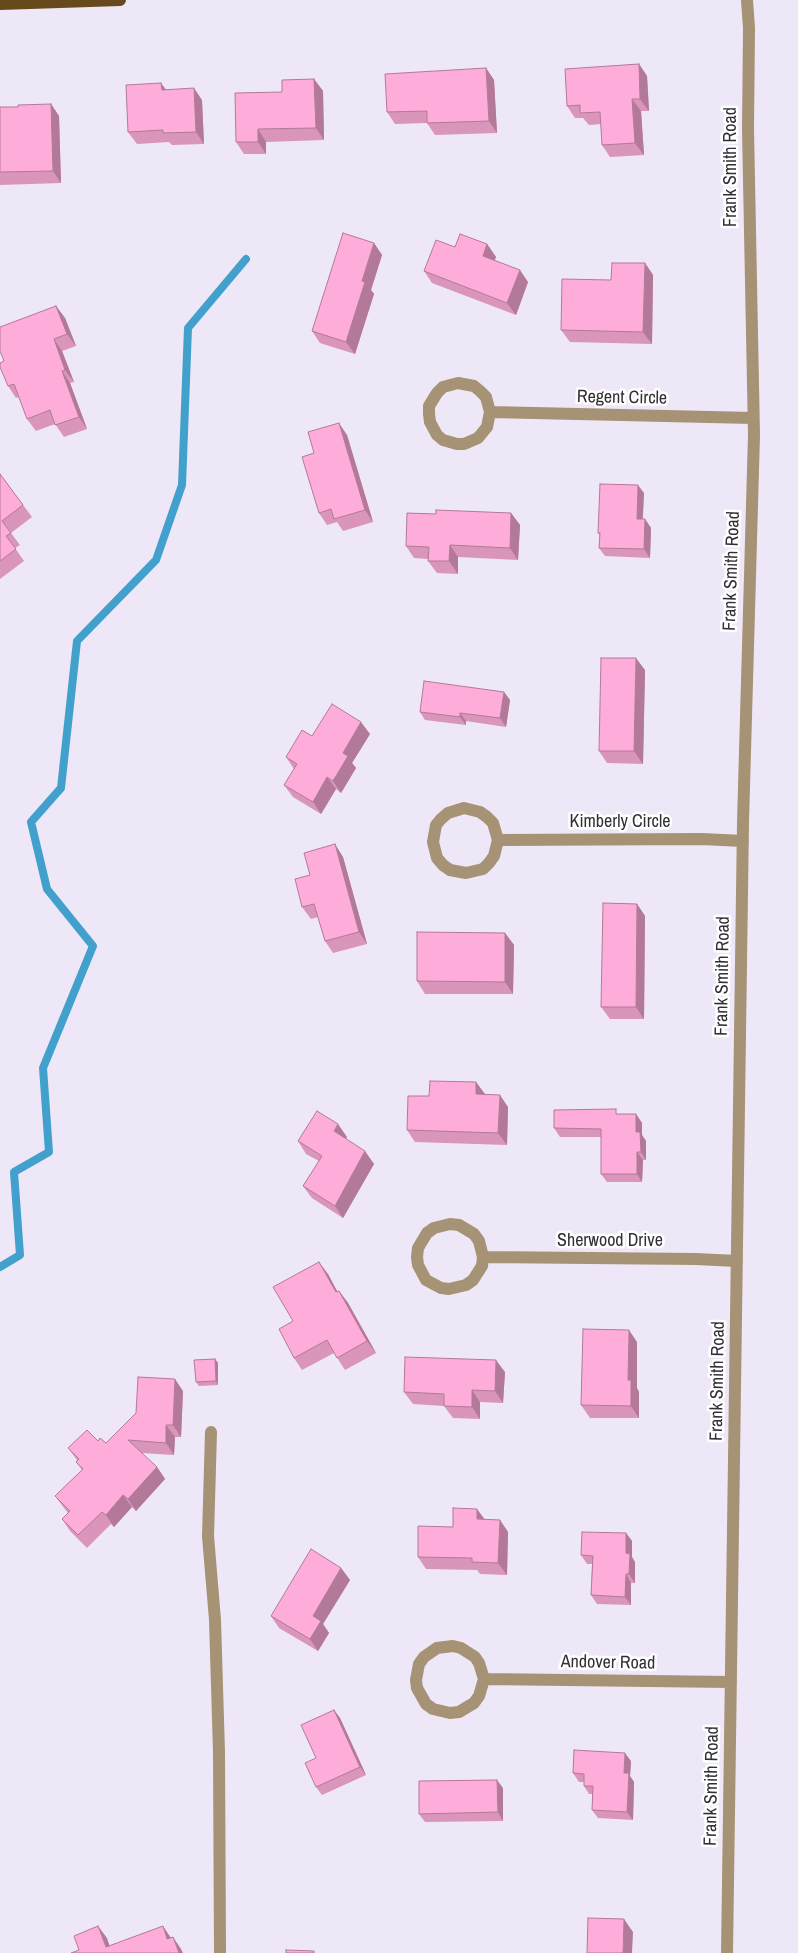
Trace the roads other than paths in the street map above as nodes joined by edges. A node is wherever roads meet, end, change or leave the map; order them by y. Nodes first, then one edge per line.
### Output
1 (120, 0) edge
2 (747, 0) edge
3 (0, 4) edge
4 (490, 412) junction
5 (753, 418) junction
6 (498, 840) junction
7 (743, 841) junction
8 (483, 1257) junction
9 (737, 1261) junction
10 (211, 1432) dead end
11 (484, 1679) junction
12 (731, 1682) junction
13 (220, 1953) edge
14 (727, 1953) edge

1 - 3 main road
2 - 5 street, Frank Smith Road
4 - 4 street
4 - 5 street, Regent Circle
5 - 7 street, Frank Smith Road
6 - 6 street
6 - 7 street, Kimberly Circle
7 - 9 street, Frank Smith Road
8 - 8 street
8 - 9 street, Sherwood Drive
9 - 12 street, Frank Smith Road
10 - 13 street
11 - 11 street
11 - 12 street, Andover Road
12 - 14 street, Frank Smith Road

